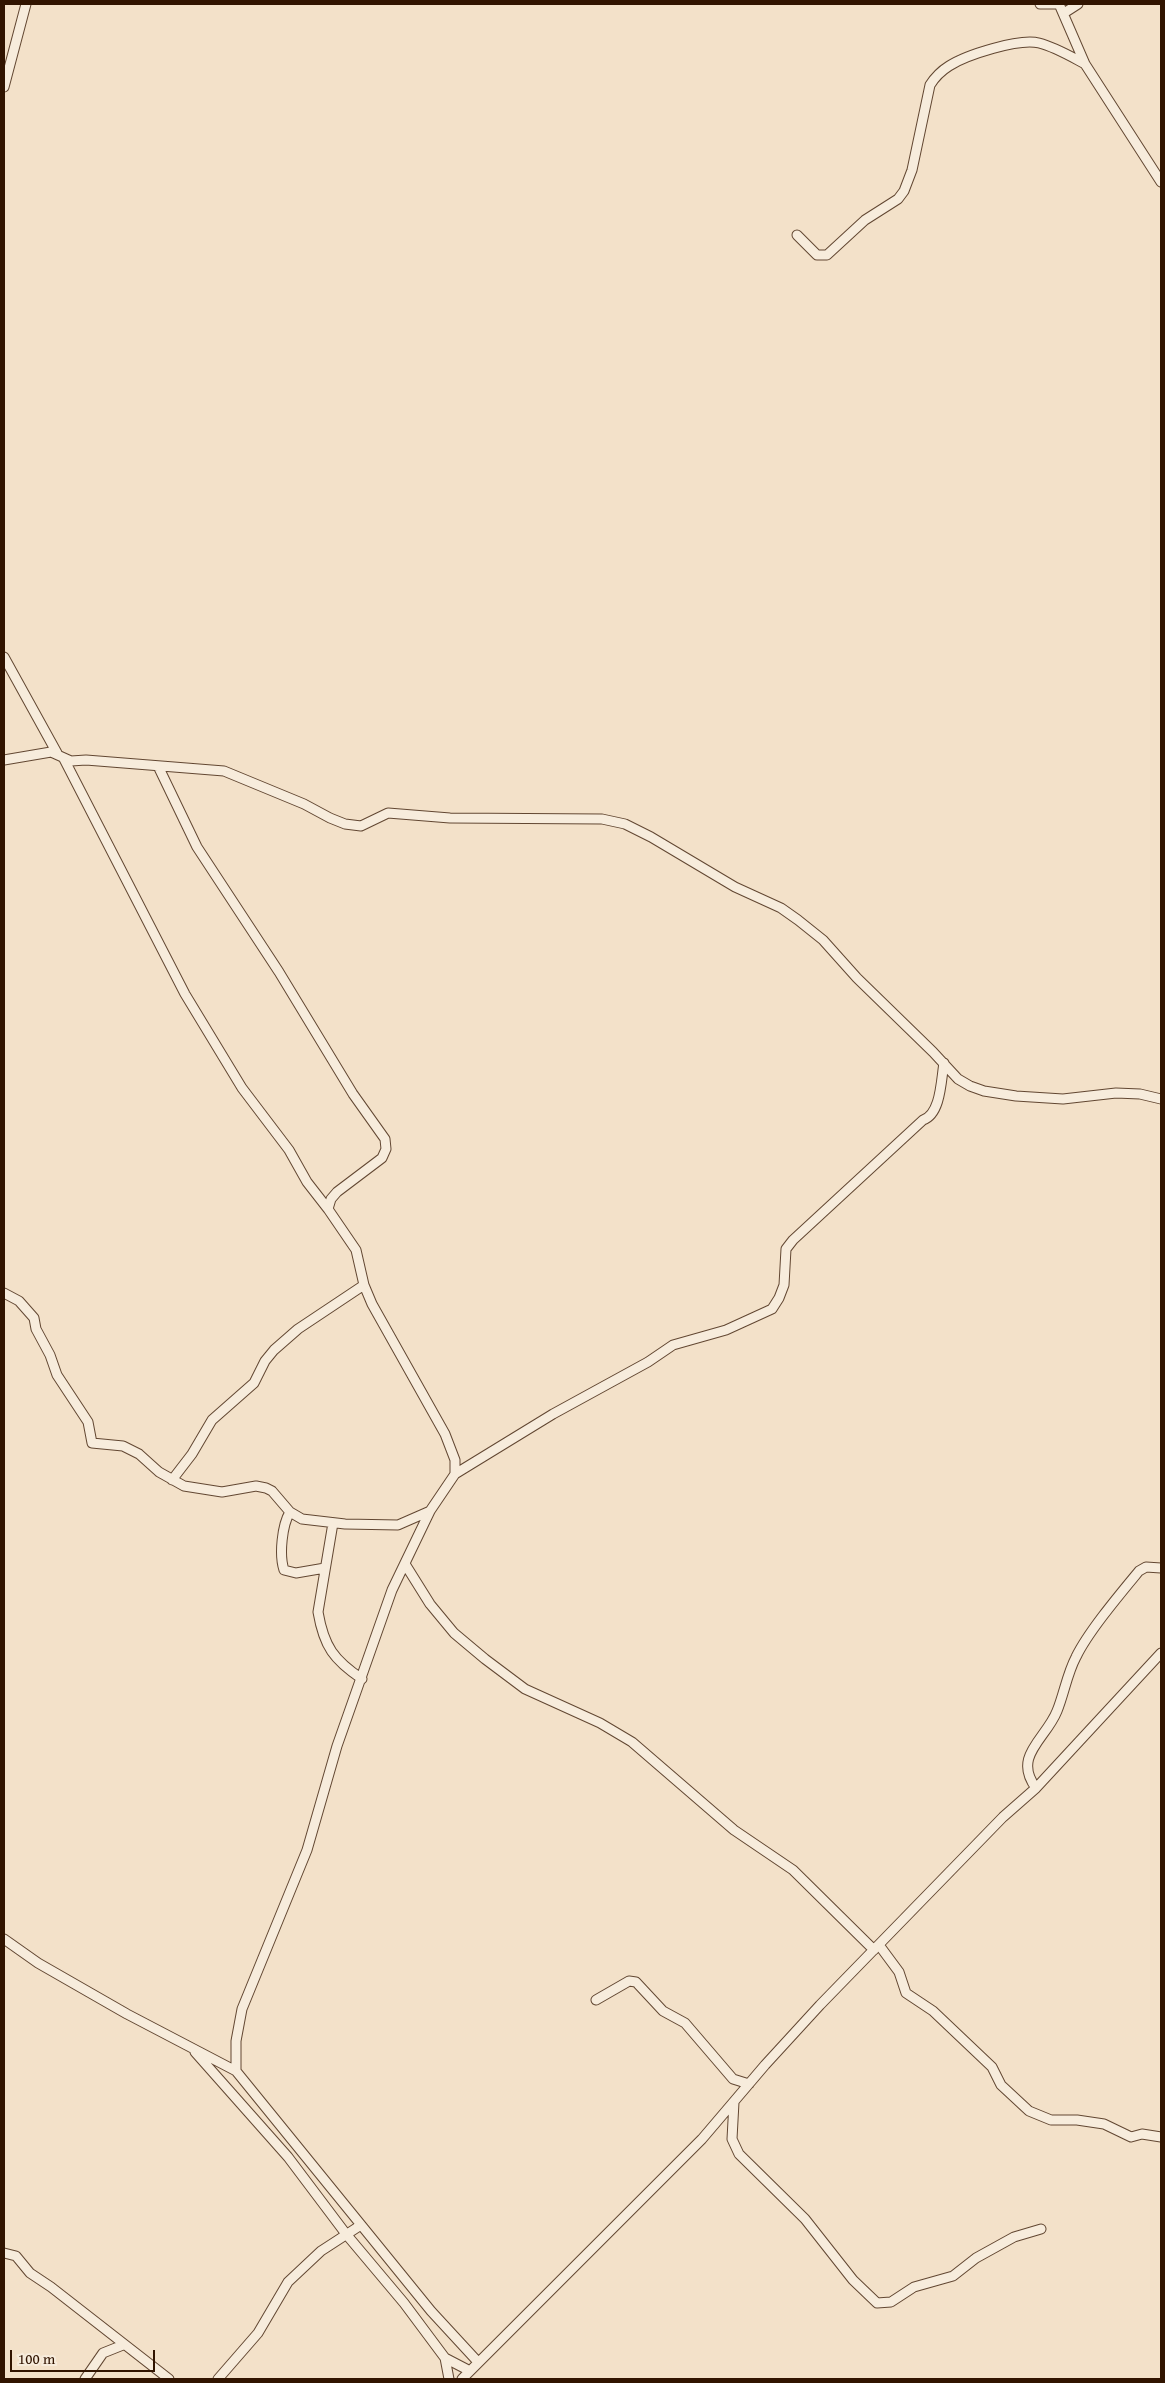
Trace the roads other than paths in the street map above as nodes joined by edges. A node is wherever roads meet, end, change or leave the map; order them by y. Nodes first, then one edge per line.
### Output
1 (26, 4) edge
2 (1040, 4) edge
3 (1058, 4) edge
4 (1078, 4) edge
5 (1064, 13) junction
6 (1085, 64) junction
7 (4, 87) edge
8 (1161, 182) edge
9 (797, 235) dead end
10 (4, 657) edge
11 (60, 756) junction
12 (4, 760) edge
13 (158, 766) junction
14 (944, 1063) junction
15 (1161, 1099) edge
16 (328, 1209) junction
17 (364, 1285) junction
18 (4, 1294) edge
19 (455, 1474) junction
20 (172, 1480) junction
21 (430, 1511) junction
22 (290, 1512) junction
23 (333, 1523) junction
24 (404, 1564) junction
25 (325, 1568) junction
26 (1161, 1568) edge
27 (1161, 1653) edge
28 (362, 1679) junction
29 (1036, 1788) junction
30 (4, 1939) edge
31 (876, 1948) junction
32 (596, 2000) dead end
33 (192, 2048) junction
34 (236, 2071) junction
35 (749, 2084) junction
36 (734, 2102) junction
37 (1161, 2137) edge
38 (361, 2225) junction
39 (1041, 2229) dead end
40 (346, 2234) junction
41 (4, 2253) edge
42 (124, 2345) junction
43 (445, 2358) junction
44 (478, 2362) junction
45 (470, 2371) junction
46 (85, 2379) edge
47 (169, 2379) edge
48 (218, 2379) edge
49 (449, 2379) edge
50 (462, 2379) edge

1 - 7 street
2 - 3 street
3 - 5 street
4 - 5 street
5 - 6 street
6 - 8 street
6 - 9 street
10 - 11 street
11 - 12 street
11 - 13 street
11 - 16 street
13 - 14 street
13 - 16 street
14 - 15 street
14 - 19 street
16 - 17 street
17 - 19 street
17 - 20 street
18 - 20 street
19 - 21 street
20 - 22 street
21 - 23 street
21 - 24 street
22 - 23 street
22 - 25 street
23 - 25 street
24 - 28 street
24 - 31 street
25 - 28 street
26 - 29 street
27 - 29 street
28 - 34 street
29 - 31 street
30 - 33 street
31 - 35 street
31 - 37 street
32 - 35 street
33 - 34 street
33 - 40 street
34 - 38 street
35 - 36 street
36 - 39 street
36 - 44 street
38 - 40 street
38 - 44 street
40 - 43 street
40 - 48 street
41 - 42 street
42 - 46 street
42 - 47 street
43 - 45 street
43 - 49 street
44 - 45 street
45 - 50 street

